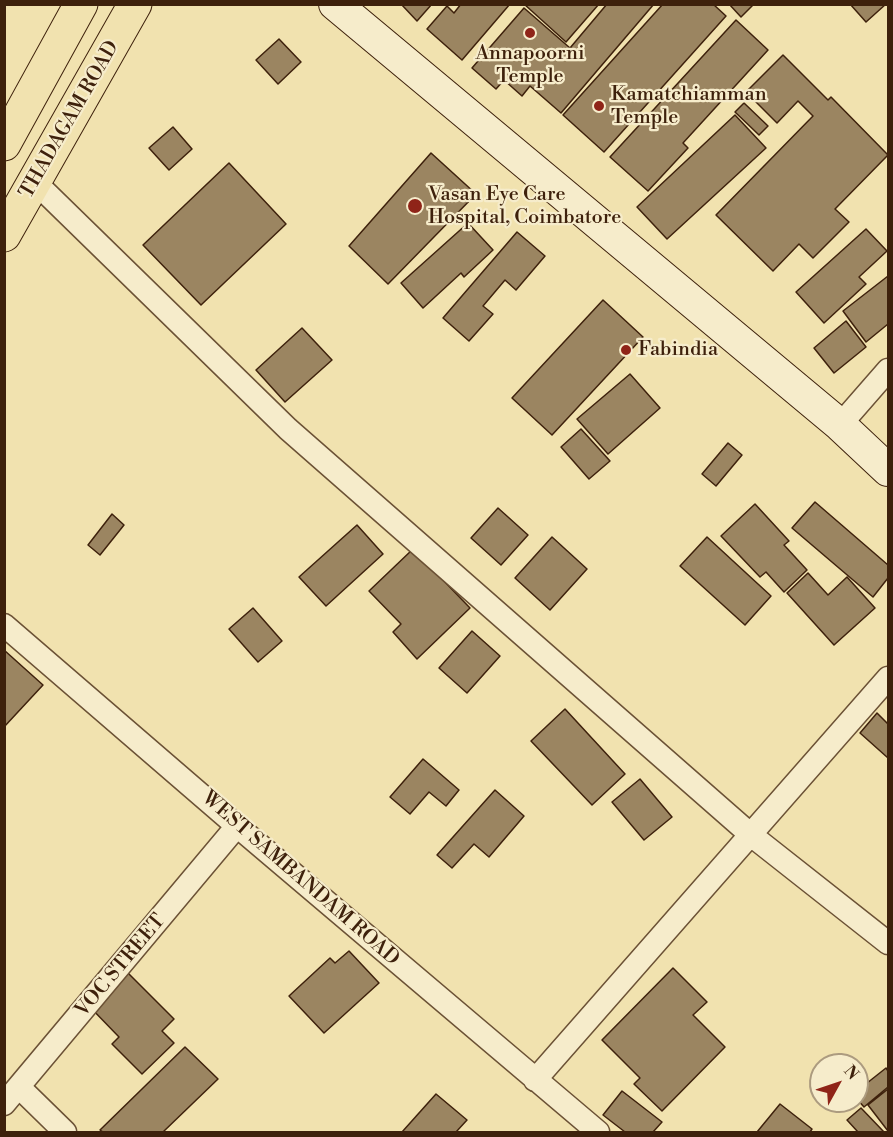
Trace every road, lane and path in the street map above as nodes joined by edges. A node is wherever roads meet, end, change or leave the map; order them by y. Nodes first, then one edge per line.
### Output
1 (81, 4) edge
2 (135, 4) edge
3 (335, 4) edge
4 (4, 144) edge
5 (34, 181) junction
6 (4, 235) edge
7 (888, 370) edge
8 (840, 425) junction
9 (888, 470) edge
10 (4, 625) edge
11 (888, 678) edge
12 (237, 826) junction
13 (751, 835) junction
14 (888, 943) edge
15 (535, 1080) junction
16 (12, 1096) edge
17 (65, 1132) edge
18 (598, 1132) edge

1 - 4 main road
2 - 5 main road, THADAGAM ROAD
3 - 8 main road
5 - 6 main road, THADAGAM ROAD
5 - 13 street
7 - 8 street
8 - 9 main road
10 - 12 street, WEST SAMBANDAM ROAD
11 - 13 street
12 - 15 street, WEST SAMBANDAM ROAD
12 - 16 street, VOC STREET
13 - 14 street
13 - 15 street
15 - 18 street, WEST SAMBANDAM ROAD
16 - 17 street

